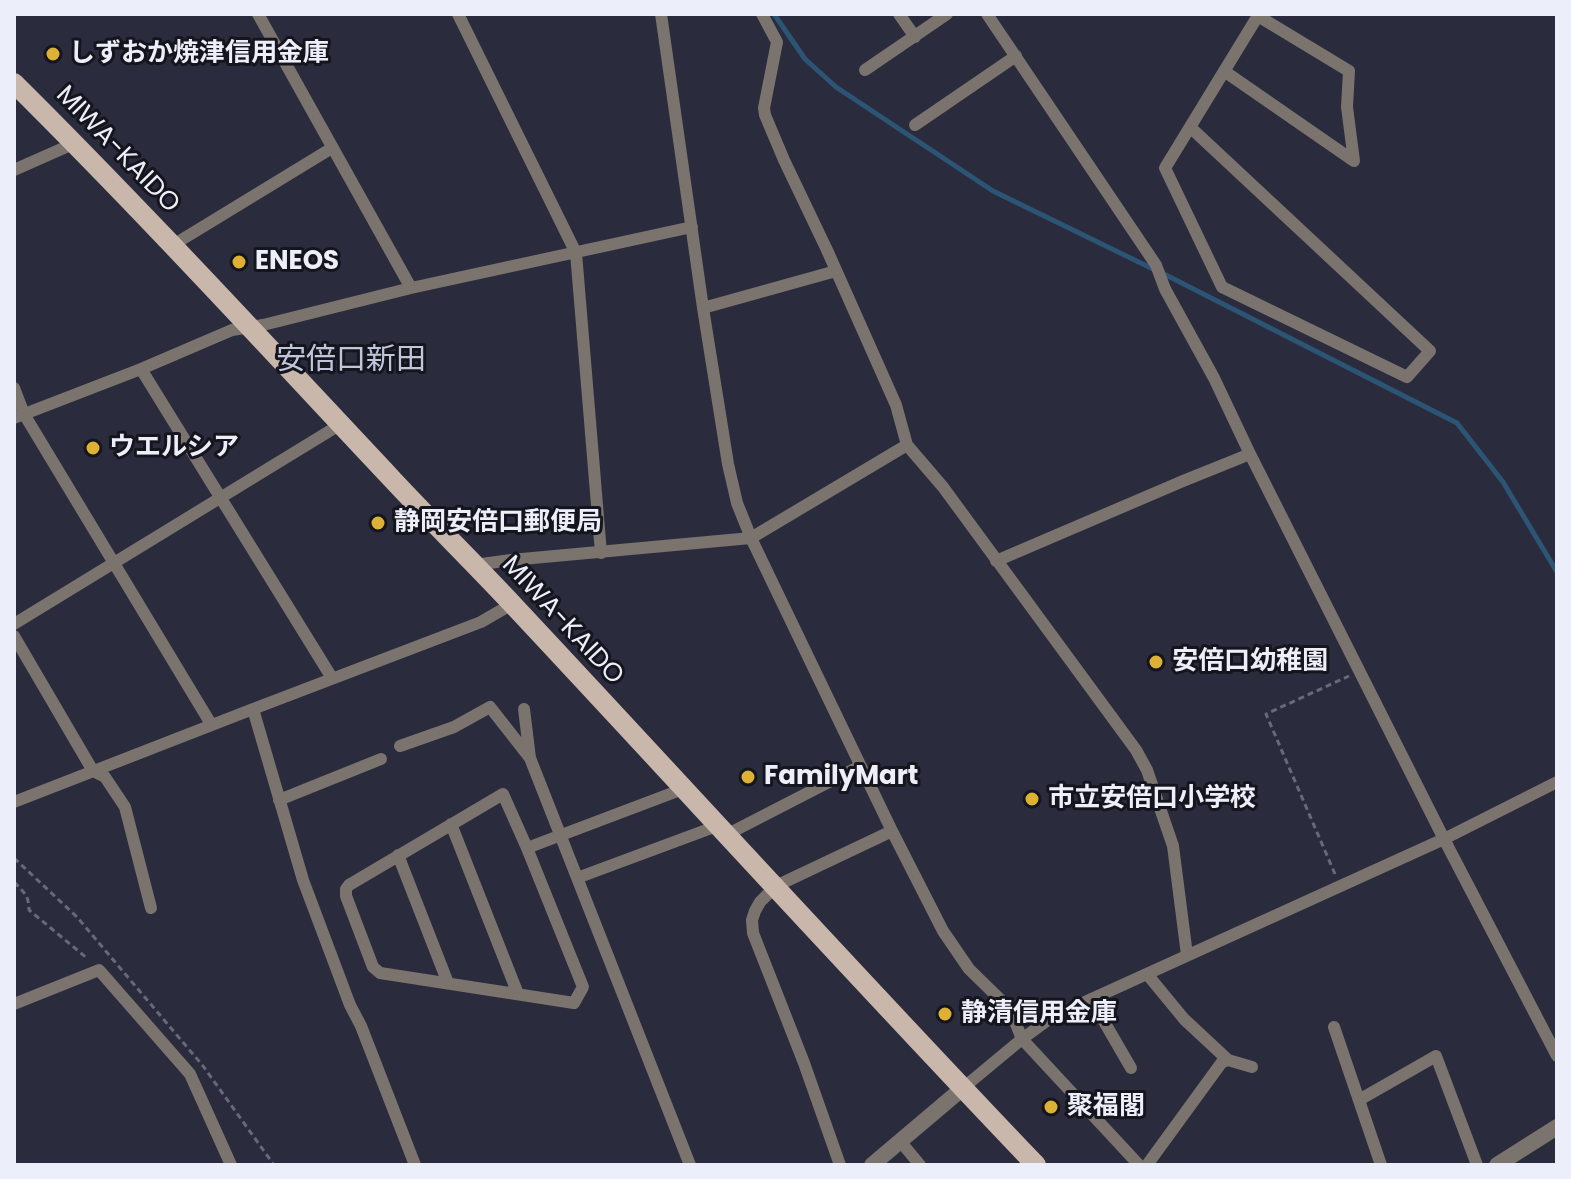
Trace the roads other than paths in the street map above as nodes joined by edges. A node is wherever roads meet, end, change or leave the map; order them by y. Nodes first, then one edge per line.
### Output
1 (258, 14) edge
2 (458, 14) edge
3 (661, 14) edge
4 (762, 14) edge
5 (899, 14) edge
6 (947, 14) edge
7 (987, 14) edge
8 (1259, 15) edge
9 (915, 37) junction
10 (1016, 56) junction
11 (865, 70) dead end
12 (1224, 71) junction
13 (14, 83) edge
14 (915, 125) dead end
15 (1190, 127) junction
16 (75, 143) junction
17 (332, 148) junction
18 (14, 170) edge
19 (692, 227) junction
20 (173, 245) junction
21 (576, 253) junction
22 (836, 271) junction
23 (411, 288) junction
24 (703, 308) junction
25 (248, 327) junction
26 (141, 369) junction
27 (14, 388) edge
28 (19, 416) edge
29 (341, 424) junction
30 (907, 445) junction
31 (1250, 454) junction
32 (222, 497) junction
33 (751, 538) junction
34 (601, 553) junction
35 (996, 561) junction
36 (114, 564) junction
37 (473, 565) junction
38 (512, 604) junction
39 (14, 624) edge
40 (14, 636) edge
41 (332, 678) junction
42 (253, 709) junction
43 (524, 709) dead end
44 (211, 724) junction
45 (400, 746) dead end
46 (530, 758) junction
47 (381, 759) dead end
48 (860, 766) junction
49 (93, 771) junction
50 (1557, 782) edge
51 (683, 789) junction
52 (279, 800) junction
53 (14, 802) edge
54 (451, 824) junction
55 (722, 830) junction
56 (892, 831) junction
57 (560, 835) junction
58 (1444, 839) junction
59 (527, 848) junction
60 (398, 855) junction
61 (577, 878) junction
62 (776, 886) junction
63 (151, 908) dead end
64 (1187, 955) junction
65 (1147, 974) junction
66 (448, 983) junction
67 (518, 994) junction
68 (1091, 999) junction
69 (14, 1004) edge
70 (1334, 1027) dead end
71 (1022, 1039) junction
72 (1557, 1056) edge
73 (1228, 1060) junction
74 (1252, 1067) dead end
75 (1131, 1068) dead end
76 (963, 1088) junction
77 (1359, 1100) junction
78 (1557, 1127) edge
79 (900, 1141) junction
80 (231, 1165) edge
81 (415, 1165) edge
82 (690, 1165) edge
83 (840, 1165) edge
84 (872, 1165) edge
85 (920, 1165) edge
86 (1036, 1165) edge
87 (1139, 1165) edge
88 (1147, 1165) edge
89 (1381, 1165) edge
90 (1477, 1165) edge
91 (1497, 1165) edge

1 - 17 street
2 - 21 street
3 - 19 street
4 - 22 street
5 - 9 street
6 - 9 street
7 - 10 street
8 - 12 street
8 - 12 street
9 - 11 street
10 - 14 street
10 - 31 street
12 - 15 street
13 - 16 main road, MIWA-KAIDO
15 - 15 street
16 - 18 street
16 - 20 main road, MIWA-KAIDO
17 - 20 street
17 - 23 street
19 - 21 street
19 - 24 street
20 - 25 main road, MIWA-KAIDO
21 - 23 street
21 - 34 street
22 - 24 street
22 - 30 street
23 - 25 street
24 - 33 street
25 - 26 street
25 - 29 main road, MIWA-KAIDO
26 - 28 street
26 - 32 street
27 - 28 street
28 - 36 street
29 - 32 street
29 - 37 main road, MIWA-KAIDO
30 - 33 street
30 - 35 street
31 - 35 street
31 - 58 street
32 - 36 street
32 - 41 street
33 - 34 street
33 - 48 street
34 - 37 street
35 - 64 street
36 - 39 street
36 - 44 street
37 - 38 main road, MIWA-KAIDO
38 - 41 street
38 - 51 main road, MIWA-KAIDO
40 - 49 street
41 - 42 street
42 - 44 street
42 - 52 street
43 - 46 street
44 - 49 street
45 - 46 street
46 - 57 street
47 - 52 street
48 - 55 street
48 - 56 street
49 - 53 street
49 - 63 street
50 - 58 street
51 - 55 main road, MIWA-KAIDO
51 - 57 street
52 - 81 street
54 - 59 street
54 - 60 street
54 - 67 street
55 - 61 street
55 - 62 main road, MIWA-KAIDO
56 - 62 street
56 - 71 street
57 - 59 street
57 - 61 street
58 - 64 street
58 - 72 street
59 - 67 street
60 - 66 street
60 - 66 street
61 - 82 street
62 - 76 main road, MIWA-KAIDO
62 - 83 street
64 - 65 street
65 - 68 street
65 - 73 street
66 - 67 street
68 - 71 street
68 - 75 street
69 - 80 street
70 - 77 street
71 - 76 street
71 - 87 street
73 - 74 street
73 - 88 street
76 - 79 street
76 - 86 main road, MIWA-KAIDO
77 - 89 street
77 - 90 street
78 - 91 street
79 - 84 street
79 - 85 street

